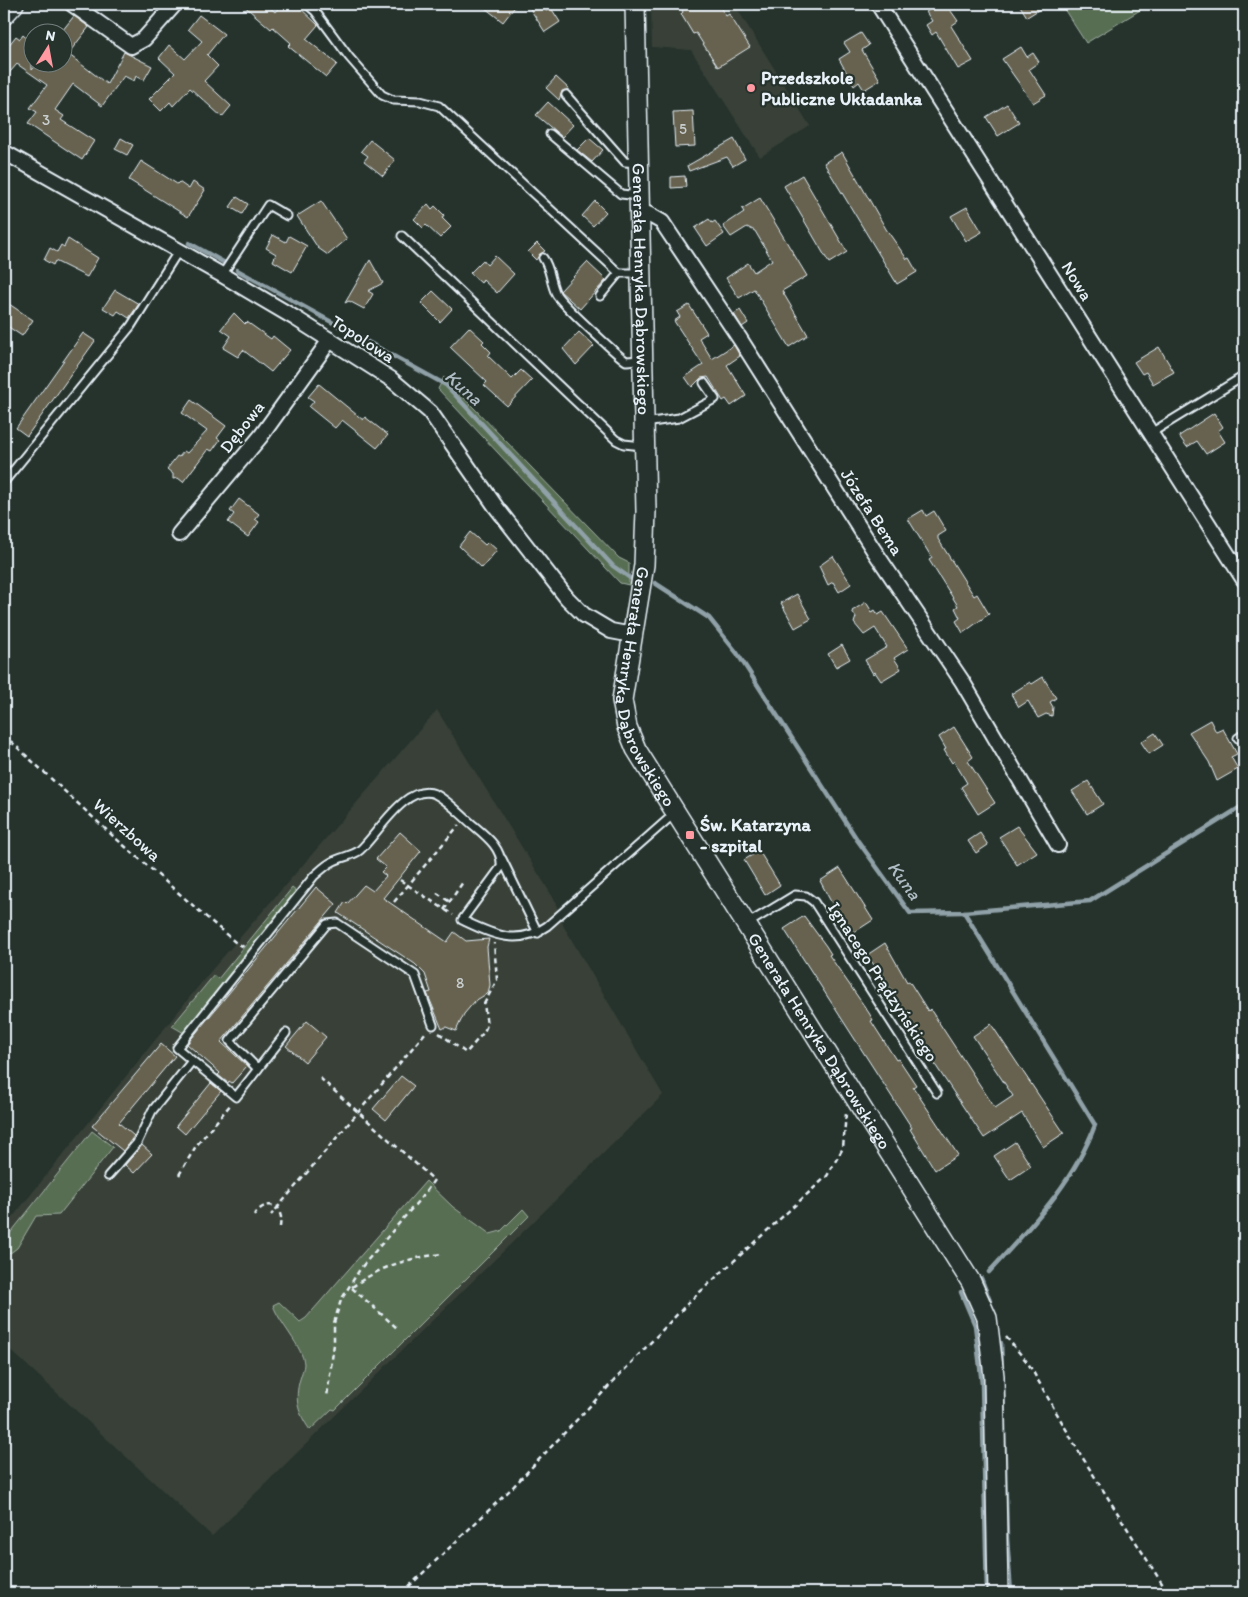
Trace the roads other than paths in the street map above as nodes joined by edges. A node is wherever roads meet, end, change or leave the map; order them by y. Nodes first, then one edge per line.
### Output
1 (14, 4) edge
2 (72, 4) edge
3 (175, 4) edge
4 (307, 4) edge
5 (635, 4) edge
6 (878, 4) edge
7 (4, 15) edge
8 (566, 95) dead end
9 (550, 134) dead end
10 (4, 152) edge
11 (639, 162) junction
12 (640, 196) junction
13 (640, 215) junction
14 (287, 216) dead end
15 (402, 236) dead end
16 (179, 250) junction
17 (543, 258) dead end
18 (619, 273) junction
19 (642, 273) junction
20 (222, 275) junction
21 (600, 296) dead end
22 (330, 340) junction
23 (644, 360) junction
24 (1244, 376) edge
25 (704, 383) dead end
26 (645, 423) junction
27 (1151, 433) junction
28 (646, 446) junction
29 (4, 482) edge
30 (180, 534) dead end
31 (1244, 580) edge
32 (632, 635) junction
33 (676, 813) junction
34 (1058, 845) dead end
35 (502, 859) junction
36 (746, 924) junction
37 (538, 933) junction
38 (434, 1025) road end
39 (286, 1033) dead end
40 (192, 1061) junction
41 (258, 1069) junction
42 (937, 1093) dead end
43 (108, 1176) dead end
44 (998, 1593) edge

1 - 7 street
2 - 3 street
4 - 18 lane
5 - 11 street, Generała Henryka Dąbrowskiego
6 - 27 street, Nowa
8 - 11 lane
9 - 12 lane
10 - 16 street, Topolowa
11 - 12 street, Generała Henryka Dąbrowskiego
12 - 13 street, Generała Henryka Dąbrowskiego
13 - 19 street, Generała Henryka Dąbrowskiego
13 - 34 street, Józefa Bema
14 - 20 lane
15 - 28 lane
16 - 20 street, Topolowa
16 - 29 lane
17 - 23 lane
18 - 19 lane
18 - 21 lane
19 - 23 street, Generała Henryka Dąbrowskiego
20 - 22 street, Topolowa
22 - 30 street, Dębowa
22 - 32 street, Topolowa
23 - 26 street, Generała Henryka Dąbrowskiego
24 - 27 lane
25 - 26 lane
26 - 28 street, Generała Henryka Dąbrowskiego
27 - 31 street, Nowa
28 - 32 street, Generała Henryka Dąbrowskiego
32 - 33 street, Generała Henryka Dąbrowskiego
33 - 36 street, Generała Henryka Dąbrowskiego
33 - 37 lane
35 - 37 lane
35 - 37 lane
35 - 40 lane
36 - 42 lane, Ignacego Prądzyńskiego
36 - 44 street, Generała Henryka Dąbrowskiego
38 - 41 lane
39 - 41 lane
40 - 41 lane
40 - 43 lane

